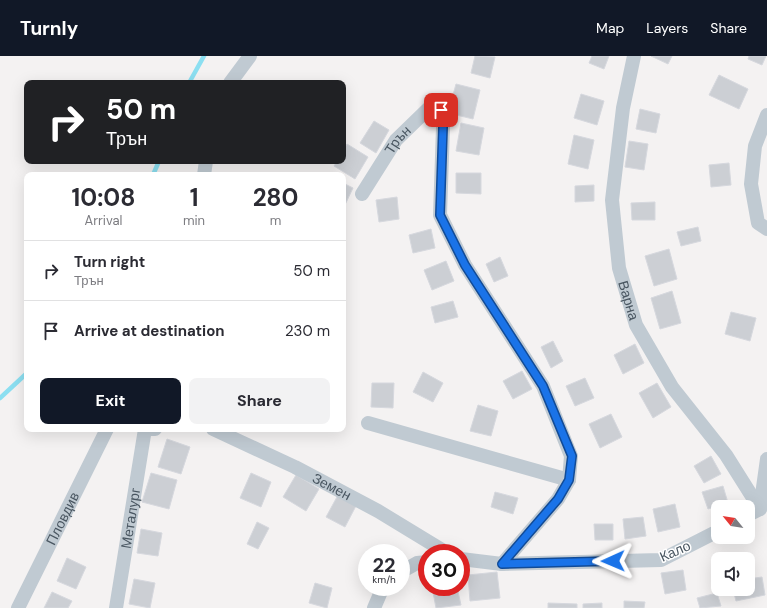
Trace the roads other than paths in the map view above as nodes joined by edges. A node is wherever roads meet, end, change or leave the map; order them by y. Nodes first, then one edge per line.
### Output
1 (250, 56) edge
2 (634, 56) edge
3 (232, 80) edge
4 (767, 115) edge
5 (362, 194) dead end
6 (767, 229) edge
7 (368, 423) dead end
8 (105, 432) edge
9 (145, 432) edge
10 (219, 432) edge
11 (767, 459) edge
12 (569, 480) junction
13 (760, 509) edge
14 (711, 535) edge
15 (432, 544) edge
16 (470, 560) edge
17 (502, 564) junction
18 (379, 596) edge
19 (18, 608) edge
20 (116, 608) edge
21 (374, 608) edge

1 - 3 street
2 - 13 street, Варна
4 - 6 street
5 - 12 street, Трън
7 - 12 street
8 - 19 street, Пловдив
9 - 20 street, Металург
10 - 15 street, Земен
11 - 13 street
12 - 17 street, Трън
14 - 17 street, Кало
16 - 17 street, Кало
18 - 21 street

